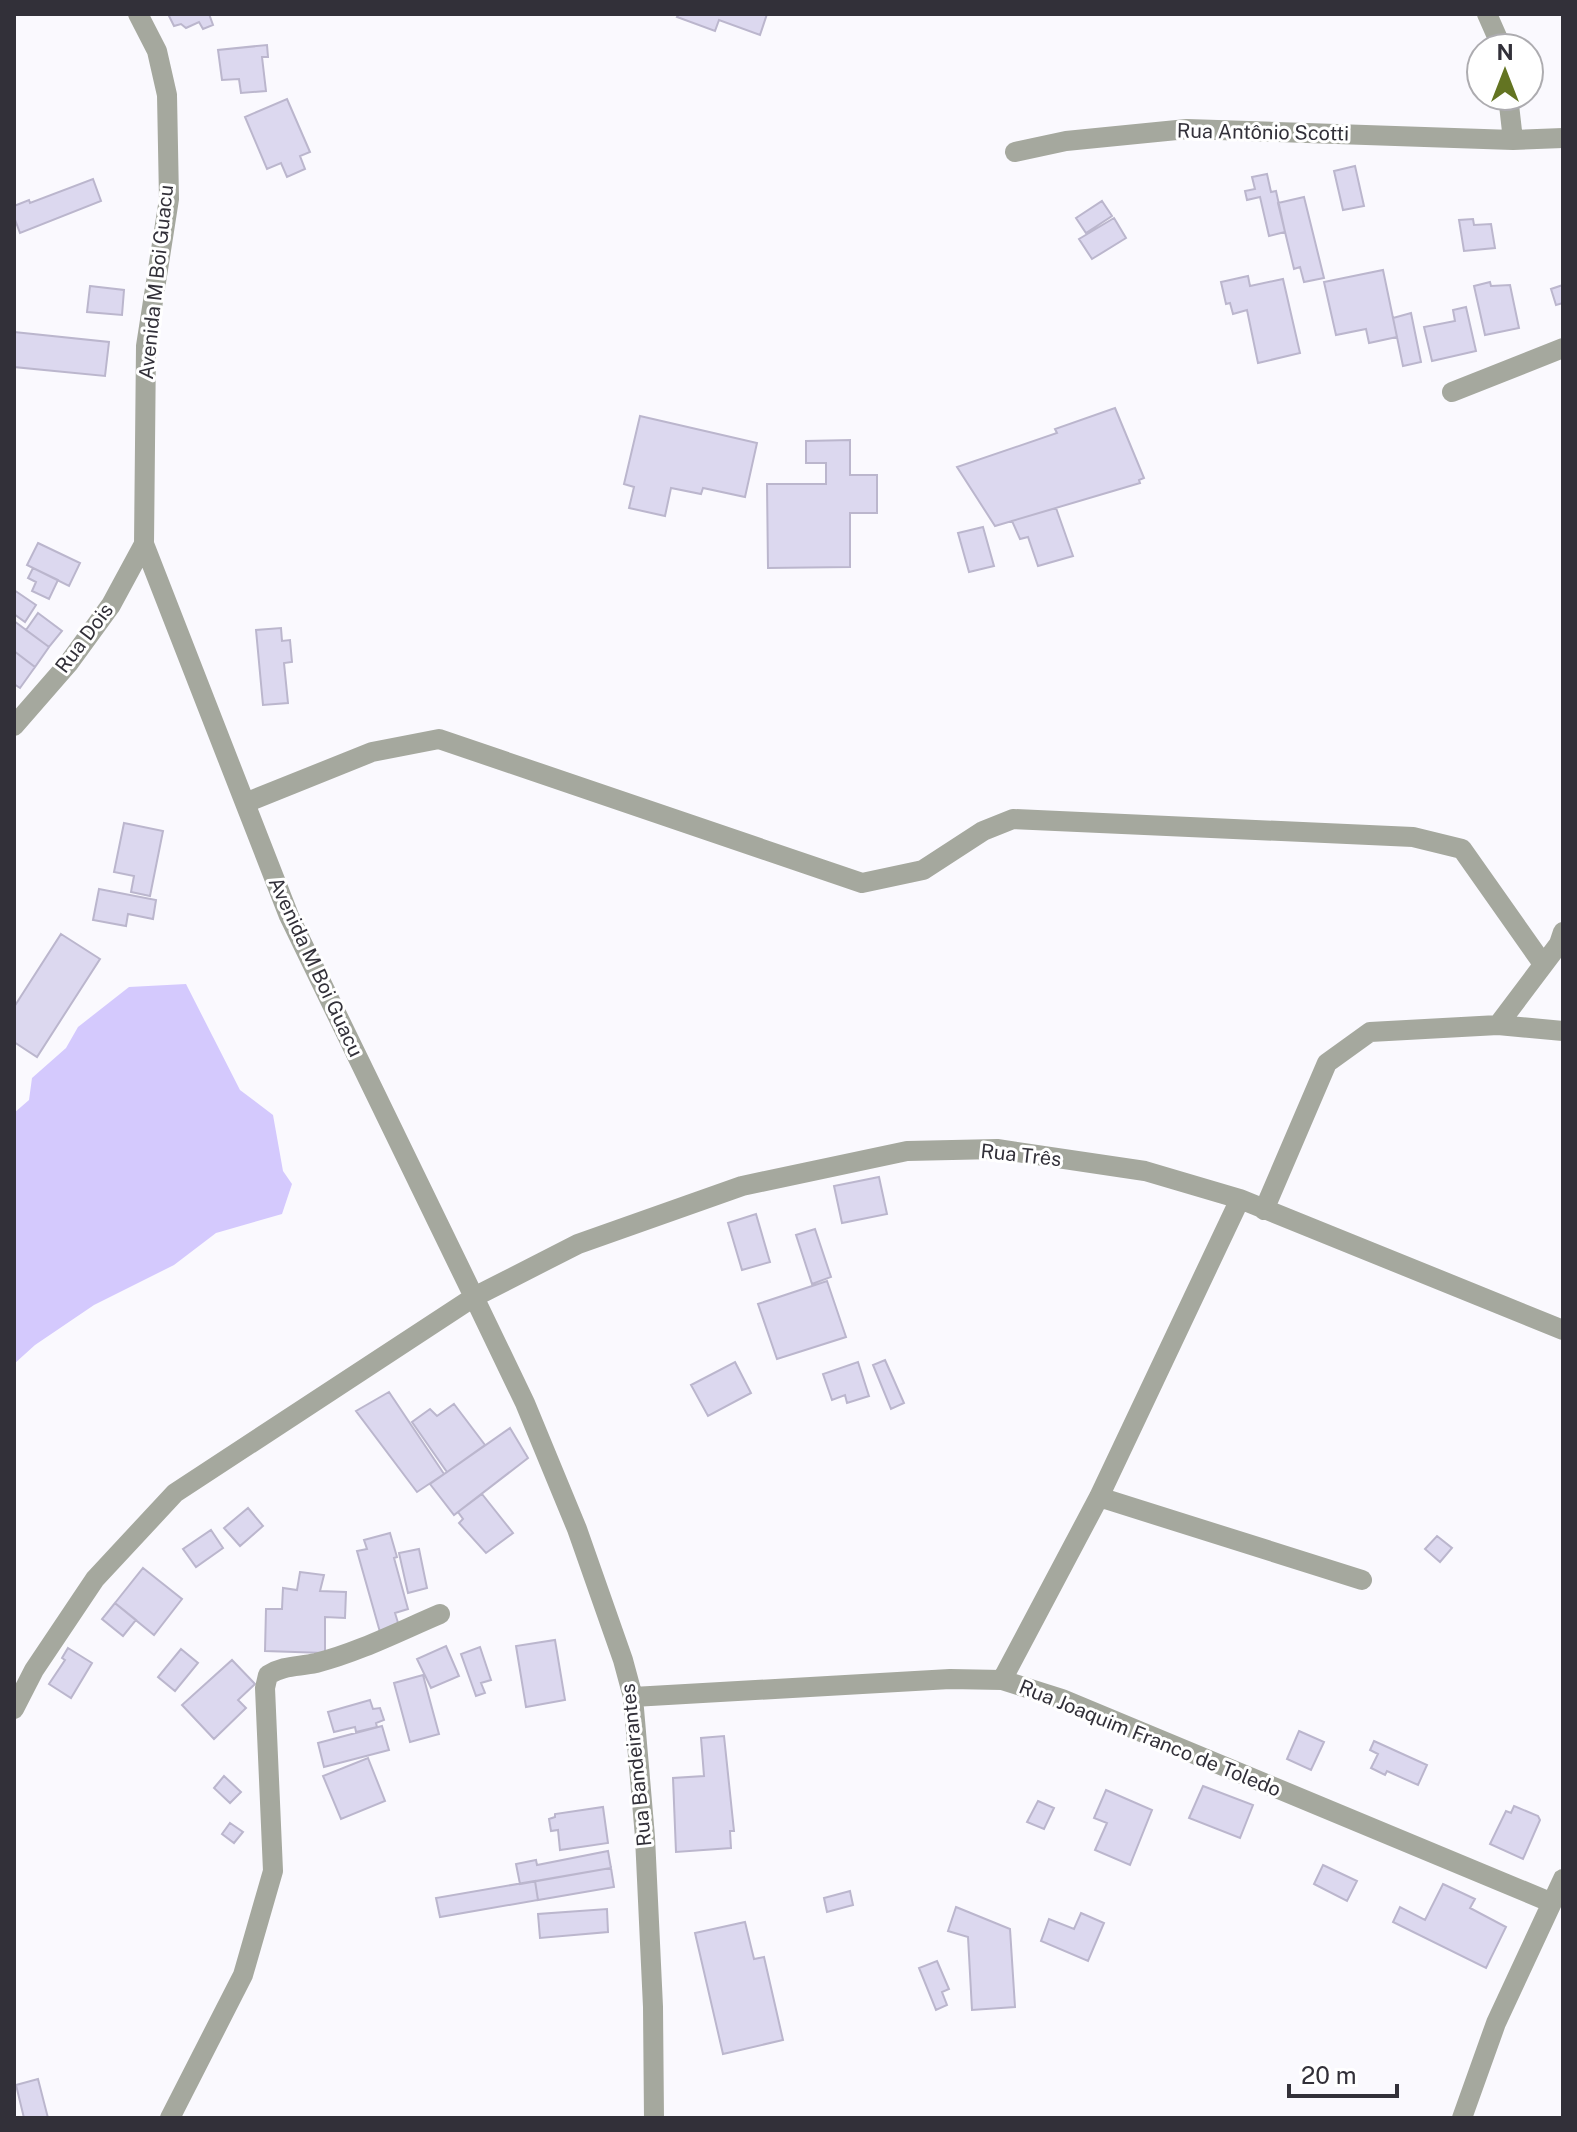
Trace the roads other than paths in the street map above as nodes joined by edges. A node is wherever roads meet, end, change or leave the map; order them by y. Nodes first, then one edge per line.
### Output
1 (138, 14) edge
2 (1510, 112) edge
3 (1563, 138) edge
4 (1513, 140) junction
5 (1015, 152) dead end
6 (1563, 348) edge
7 (1452, 392) dead end
8 (144, 544) junction
9 (14, 726) edge
10 (245, 803) junction
11 (1563, 932) edge
12 (1543, 964) junction
13 (1498, 1025) junction
14 (1563, 1031) edge
15 (1240, 1199) junction
16 (1264, 1210) junction
17 (474, 1297) junction
18 (1563, 1330) edge
19 (1099, 1497) junction
20 (1362, 1580) dead end
21 (440, 1614) dead end
22 (1002, 1680) junction
23 (633, 1697) junction
24 (14, 1709) edge
25 (1563, 1879) edge
26 (1550, 1902) junction
27 (170, 2118) edge
28 (654, 2118) edge
29 (1462, 2118) edge

1 - 8 street, Avenida M Boi Guacu
2 - 4 street
3 - 4 street, Rua Antônio Scotti
4 - 5 street, Rua Antônio Scotti
6 - 7 street
8 - 9 street, Rua Dois
8 - 10 street, Avenida M Boi Guacu
10 - 12 street
10 - 17 street, Avenida M Boi Guacu
11 - 12 street
12 - 13 street
13 - 14 street
13 - 16 street
15 - 16 street, Rua Três
15 - 17 street, Rua Três
15 - 19 street
16 - 18 street, Rua Três
17 - 23 street, Rua Bandeirantes
17 - 24 street
19 - 20 street
19 - 22 street
21 - 27 street
22 - 23 street, Rua Joaquim Franco de Toledo
22 - 26 street, Rua Joaquim Franco de Toledo
23 - 28 street, Rua Bandeirantes
25 - 26 street
26 - 29 street

